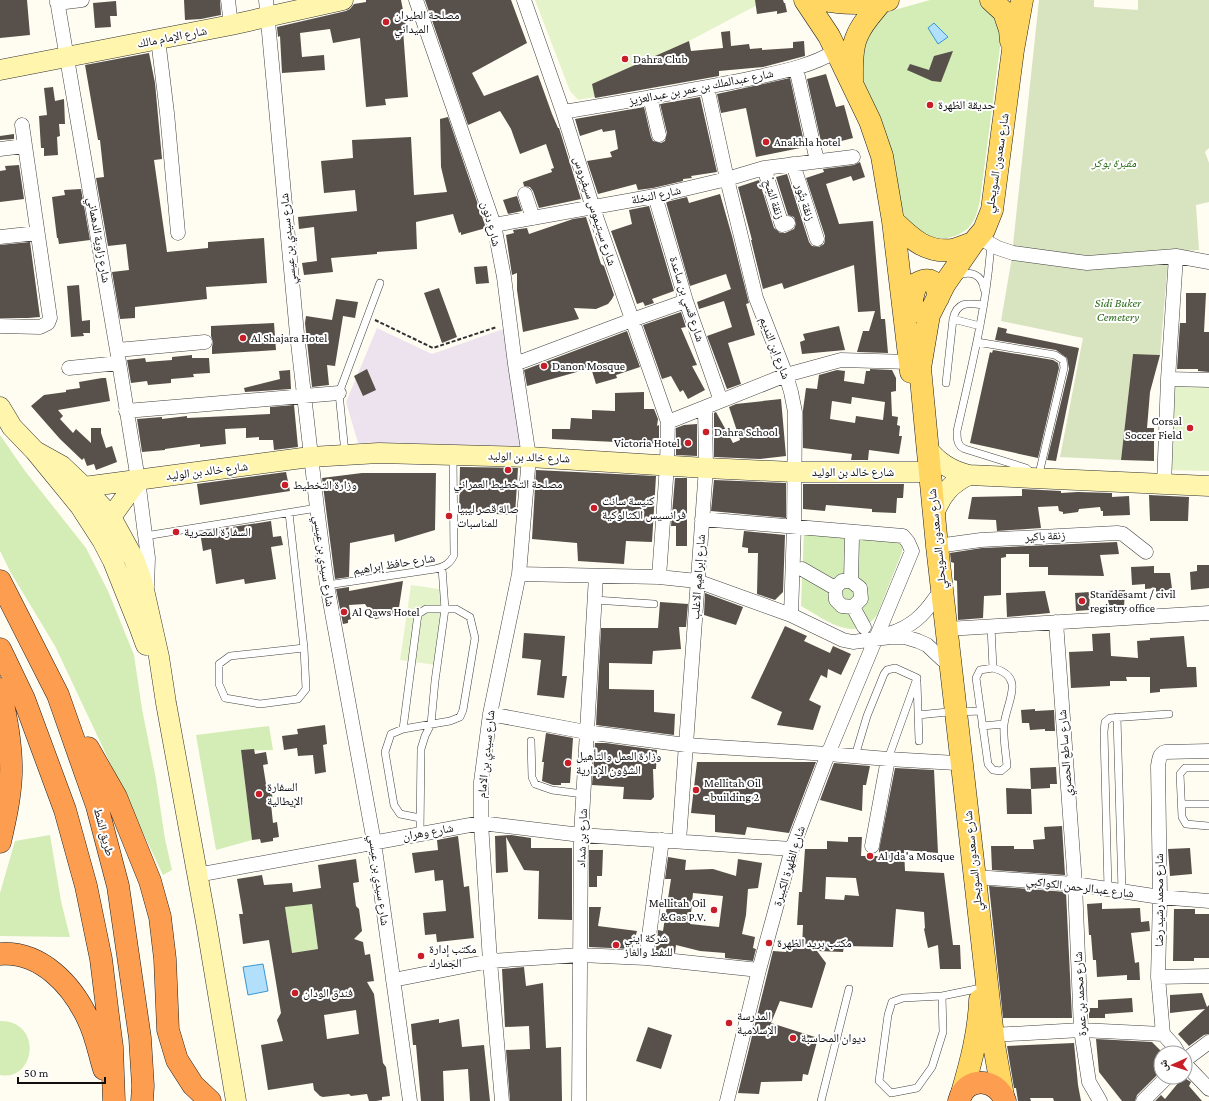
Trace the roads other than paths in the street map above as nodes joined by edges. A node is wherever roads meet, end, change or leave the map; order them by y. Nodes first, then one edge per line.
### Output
1 (82, 0) edge
2 (228, 0) edge
3 (344, 0) edge
4 (416, 0) edge
5 (524, 0) edge
6 (805, 0) edge
7 (825, 0) edge
8 (991, 0) edge
9 (1022, 0) edge
10 (884, 1) edge
11 (57, 2) edge
12 (267, 8) edge
13 (231, 25) junction
14 (158, 39) junction
15 (1013, 50) junction
16 (836, 51) junction
17 (68, 57) junction
18 (796, 68) junction
19 (0, 70) edge
20 (852, 83) junction
21 (706, 87) junction
22 (650, 97) junction
23 (563, 112) junction
24 (22, 125) dead end
25 (659, 135) dead end
26 (24, 146) junction
27 (0, 149) edge
28 (853, 157) dead end
29 (817, 161) junction
30 (793, 164) junction
31 (764, 168) junction
32 (727, 179) junction
33 (525, 194) dead end
34 (654, 196) junction
35 (593, 208) junction
36 (533, 218) junction
37 (893, 221) junction
38 (788, 223) dead end
39 (494, 225) junction
40 (37, 233) junction
41 (178, 233) dead end
42 (986, 234) junction
43 (0, 237) edge
44 (817, 239) dead end
45 (1176, 256) junction
46 (1209, 262) edge
47 (380, 283) dead end
48 (941, 292) junction
49 (985, 293) junction
50 (686, 301) junction
51 (983, 305) junction
52 (953, 319) junction
53 (632, 320) junction
54 (0, 326) edge
55 (980, 326) junction
56 (205, 342) dead end
57 (977, 342) junction
58 (118, 356) junction
59 (910, 362) junction
60 (515, 364) junction
61 (69, 368) dead end
62 (786, 375) junction
63 (1168, 379) junction
64 (1209, 380) edge
65 (946, 382) dead end
66 (339, 393) junction
67 (305, 396) junction
68 (721, 401) junction
69 (0, 407) edge
70 (705, 408) junction
71 (126, 411) junction
72 (668, 422) junction
73 (927, 448) junction
74 (35, 451) junction
75 (346, 455) junction
76 (453, 455) junction
77 (529, 456) junction
78 (310, 458) junction
79 (667, 465) junction
80 (706, 468) junction
81 (794, 472) junction
82 (922, 472) junction
83 (969, 475) junction
84 (1036, 478) junction
85 (138, 480) junction
86 (1164, 485) junction
87 (84, 486) junction
88 (1209, 486) edge
89 (316, 508) junction
90 (289, 513) junction
91 (934, 514) junction
92 (111, 517) junction
93 (702, 519) junction
94 (794, 526) junction
95 (145, 536) junction
96 (852, 537) dead end
97 (102, 540) junction
98 (938, 546) junction
99 (1146, 552) dead end
100 (141, 559) junction
101 (113, 561) junction
102 (442, 568) junction
103 (802, 568) dead end
104 (519, 574) junction
105 (596, 576) junction
106 (659, 576) junction
107 (0, 581) edge
108 (697, 581) junction
109 (852, 581) junction
110 (326, 585) junction
111 (835, 588) junction
112 (936, 597) junction
113 (595, 600) junction
114 (654, 604) dead end
115 (853, 607) junction
116 (445, 609) junction
117 (1209, 614) edge
118 (790, 615) junction
119 (1056, 622) junction
120 (864, 627) dead end
121 (991, 627) junction
122 (947, 630) junction
123 (875, 639) junction
124 (0, 648) edge
125 (304, 648) junction
126 (943, 660) junction
127 (993, 668) junction
128 (917, 678) junction
129 (0, 689) edge
130 (58, 695) junction
131 (166, 703) junction
132 (980, 711) junction
133 (952, 712) junction
134 (490, 714) junction
135 (1169, 714) dead end
136 (918, 715) junction
137 (1117, 717) junction
138 (431, 724) junction
139 (1004, 724) junction
140 (982, 726) junction
141 (403, 729) junction
142 (586, 732) junction
143 (531, 741) dead end
144 (919, 741) dead end
145 (686, 745) junction
146 (1209, 751) edge
147 (828, 754) junction
148 (855, 756) junction
149 (888, 759) junction
150 (956, 763) junction
151 (1209, 768) edge
152 (583, 794) junction
153 (1182, 804) junction
154 (1209, 804) edge
155 (420, 818) junction
156 (481, 823) junction
157 (1208, 826) edge
158 (420, 834) junction
159 (581, 835) junction
160 (662, 840) junction
161 (679, 841) junction
162 (0, 842) edge
163 (374, 842) junction
164 (872, 846) dead end
165 (792, 849) junction
166 (197, 875) junction
167 (975, 876) junction
168 (1075, 884) junction
169 (1115, 890) junction
170 (1160, 897) junction
171 (1209, 901) edge
172 (0, 954) edge
173 (580, 955) junction
174 (646, 958) junction
175 (490, 961) junction
176 (759, 970) junction
177 (1209, 976) edge
178 (1158, 977) junction
179 (393, 980) junction
180 (981, 988) junction
181 (849, 989) dead end
182 (942, 996) junction
183 (1081, 1030) junction
184 (1163, 1034) junction
185 (140, 1038) junction
186 (1209, 1042) edge
187 (987, 1044) junction
188 (1173, 1045) edge
189 (1193, 1054) edge
190 (1193, 1072) edge
191 (1159, 1085) edge
192 (1209, 1089) edge
193 (958, 1098) edge
194 (1004, 1099) edge
195 (113, 1101) edge
196 (142, 1101) edge
197 (155, 1101) edge
198 (210, 1101) edge
199 (236, 1101) edge
200 (410, 1101) edge
201 (502, 1101) edge
202 (579, 1101) edge
203 (727, 1101) edge
204 (821, 1101) edge
205 (1100, 1101) edge
206 (1143, 1101) edge

1 - 11 street
2 - 13 street
3 - 12 street, شارع الإمام مالك
4 - 39 street, شارع دنون
5 - 23 street, شارع سبتيموس سيفيروس
6 - 16 main road, شارع سعدون السويحلي
7 - 10 main road
8 - 15 main road
9 - 15 main road, شارع سعدون السويحلي
10 - 20 main road
11 - 17 street, شارع زاوية الدهماني
12 - 13 street, شارع الإمام مالك
12 - 67 street, شارع سيدي بن عيسي
13 - 14 street, شارع الإمام مالك
14 - 17 street, شارع الإمام مالك
14 - 41 street
15 - 42 main road, شارع سعدون السويحلي
16 - 18 street, شارع عبدالملك بن عمر بن عبدالعزيز
16 - 20 main road, شارع سعدون السويحلي
17 - 19 street, شارع الإمام مالك
17 - 58 street, شارع زاوية الدهماني
18 - 21 street, شارع عبدالملك بن عمر بن عبدالعزيز
18 - 29 street
20 - 37 main road, شارع سعدون السويحلي
21 - 22 street, شارع عبدالملك بن عمر بن عبدالعزيز
21 - 32 street, شارع ابن النديم
22 - 23 street, شارع عبدالملك بن عمر بن عبدالعزيز
22 - 25 street
23 - 35 street, شارع سبتيموس سيفيروس
24 - 26 street
26 - 27 street
26 - 40 street
28 - 29 street, شارع النخلة
29 - 30 street, شارع النخلة
30 - 31 street, شارع النخلة
30 - 44 street, زنقة بتٌور
31 - 32 street, شارع النخلة
31 - 38 street, ْزنقة الشِحٍ
32 - 34 street, شارع النخلة
32 - 62 street, شارع ابن النديم
33 - 36 street
34 - 35 street, شارع النخلة
34 - 50 street, شارع قسي بن ساعدة
35 - 36 street, شارع النخلة
35 - 53 street, شارع سبتيموس سيفيروس
36 - 39 street, شارع النخلة
37 - 42 main road
37 - 59 main road, شارع سعدون السويحلي
39 - 60 street, شارع دنون
40 - 43 street
40 - 54 street
42 - 45 street
42 - 48 main road, شارع سعدون السويحلي
42 - 49 lane
45 - 46 street
45 - 63 street
47 - 66 lane
48 - 49 lane
48 - 59 main road
48 - 73 main road, شارع سعدون السويحلي
49 - 51 lane
50 - 53 street
50 - 68 street, شارع قسي بن ساعدة
51 - 52 lane
51 - 55 lane
52 - 55 lane
52 - 65 lane
53 - 60 street
53 - 72 street, شارع سبتيموس سيفيروس
55 - 57 lane
56 - 58 street
57 - 84 lane
57 - 84 lane
58 - 61 street
58 - 71 street, شارع زاوية الدهماني
59 - 62 street
59 - 82 main road, شارع سعدون السويحلي
60 - 77 street, شارع دنون
62 - 68 street
62 - 81 street, شارع ابن النديم
63 - 64 street
63 - 86 street
66 - 67 street
66 - 75 lane
67 - 71 street
67 - 78 street, شارع سيدي بن عيسي
68 - 70 street
69 - 74 street
70 - 72 street
70 - 80 street, شارع إبراهيم الاغلب
71 - 85 street, شارع زاوية الدهماني
72 - 79 street
73 - 83 street
73 - 91 main road, شارع سعدون السويحلي
74 - 87 street
74 - 97 street
75 - 76 street, شارع خالد بن الوليد
75 - 78 street, شارع خالد بن الوليد
76 - 77 street, شارع خالد بن الوليد
76 - 102 lane, شارع حافظ إبراهيم
77 - 79 street, شارع خالد بن الوليد
77 - 104 street, شارع سيدي بن الامام
78 - 85 street, شارع خالد بن الوليد
78 - 89 street, شارع سيدي بن عيسي
79 - 80 street, شارع خالد بن الوليد
79 - 106 street
80 - 81 street, شارع خالد بن الوليد
80 - 93 street, شارع إبراهيم الاغلب
81 - 82 street, شارع خالد بن الوليد
81 - 94 street, شارع ابن النديم
82 - 112 main road, شارع سعدون السويحلي
83 - 84 street
83 - 91 street
84 - 86 street
85 - 87 street, شارع خالد بن الوليد
85 - 92 street
85 - 95 street, شارع زاوية الدهماني
86 - 88 street
87 - 92 street
89 - 90 lane
89 - 110 street, شارع سيدي بن عيسي
90 - 95 lane
90 - 125 lane
91 - 98 main road, شارع سعدون السويحلي
92 - 97 street
92 - 100 street
93 - 94 street, شارع الظهرة الكبيرة
93 - 108 street, شارع إبراهيم الاغلب
94 - 118 street, شارع ابن النديم
94 - 123 street, شارع الظهرة الكبيرة
95 - 100 street, شارع زاوية الدهماني
96 - 109 street
97 - 101 street
98 - 99 street, زنقة باكير
98 - 122 main road, شارع سعدون السويحلي
100 - 101 street
100 - 131 street
101 - 131 street
102 - 110 lane, شارع حافظ إبراهيم
102 - 116 lane
103 - 111 street
104 - 105 street
104 - 134 street, شارع سيدي بن الامام
105 - 106 street
105 - 113 street, شارع بن شداد
106 - 108 street
107 - 130 highway, طريق الشط
108 - 118 street
108 - 145 street, شارع إبراهيم الاغلب
109 - 111 street
109 - 115 street
110 - 163 street, شارع سيدي بن عيسي
111 - 115 street
112 - 123 street
112 - 126 main road, شارع سعدون السويحلي
113 - 114 lane
113 - 142 street, شارع بن شداد
115 - 120 street
116 - 138 lane
116 - 138 lane
116 - 141 lane
117 - 119 street
118 - 123 street
119 - 121 street
119 - 168 street, شارع ساطع الحصري
121 - 122 street
121 - 127 lane
122 - 133 main road, شارع سعدون السويحلي
123 - 126 street
123 - 147 street, شارع الظهرة الكبيرة
124 - 195 highway
125 - 125 lane
126 - 133 main road, شارع سعدون السويحلي
127 - 132 lane
127 - 139 lane
128 - 136 lane
128 - 148 lane
128 - 149 lane
129 - 162 highway
130 - 185 highway, طريق الشط
130 - 198 highway
131 - 166 street
132 - 133 lane
132 - 140 lane
133 - 136 lane
133 - 150 main road, شارع سعدون السويحلي
133 - 167 main road, شارع سعدون السويحلي
134 - 142 street
134 - 156 street, شارع سيدي بن الامام
135 - 137 lane
136 - 144 lane
137 - 169 lane
137 - 169 lane
138 - 141 lane
138 - 155 lane
139 - 140 lane
139 - 140 lane
141 - 155 lane
142 - 145 street
142 - 152 street, شارع بن شداد
143 - 152 lane
145 - 147 street
145 - 161 street, شارع إبراهيم الاغلب
146 - 170 street, شارع محمد رشيد رضا
147 - 148 street
147 - 165 street, شارع الظهرة الكبيرة
148 - 149 street
149 - 150 street
149 - 164 street
150 - 180 main road, شارع سعدون السويحلي
151 - 153 lane
152 - 159 street, شارع بن شداد
153 - 154 lane
153 - 157 lane
155 - 158 lane
156 - 158 street, شارع وهران
156 - 159 street, شارع وهران
156 - 175 street, شارع سيدي بن الامام
158 - 163 street, شارع وهران
159 - 160 street, شارع وهران
159 - 173 street, شارع بن شداد
160 - 161 street, شارع وهران
160 - 174 street
161 - 165 street, شارع وهران
163 - 166 street, شارع وهران
163 - 179 street, شارع سيدي بن عيسي
165 - 176 street, شارع الظهرة الكبيرة
166 - 199 street
167 - 168 street, شارع عبدالرحمن الكواكبي
167 - 187 main road, شارع سعدون السويحلي
168 - 169 street, شارع عبدالرحمن الكواكبي
168 - 183 street, شارع محمد بن عمرة
169 - 170 street, شارع عبدالرحمن الكواكبي
170 - 171 street, شارع عبدالرحمن الكواكبي
170 - 178 street, شارع محمد رشيد رضا
172 - 195 highway
173 - 174 street
173 - 175 street
173 - 202 street, شارع بن شداد
174 - 176 street
175 - 179 street
175 - 201 street, شارع سيدي بن الامام
176 - 203 street, شارع الظهرة الكبيرة
177 - 178 street
178 - 184 street, شارع محمد رشيد رضا
179 - 200 street, شارع سيدي بن عيسي
180 - 182 lane
180 - 187 main road, شارع سعدون السويحلي
181 - 204 lane
182 - 182 lane
183 - 184 street
183 - 187 street
183 - 205 street, شارع محمد بن عمرة
184 - 188 street
185 - 196 highway, طريق الشط
185 - 197 highway
186 - 189 street
187 - 193 main road, شارع سعدون السويحلي
187 - 194 main road, شارع سعدون السويحلي
190 - 192 street
191 - 206 street
193 - 194 highway

